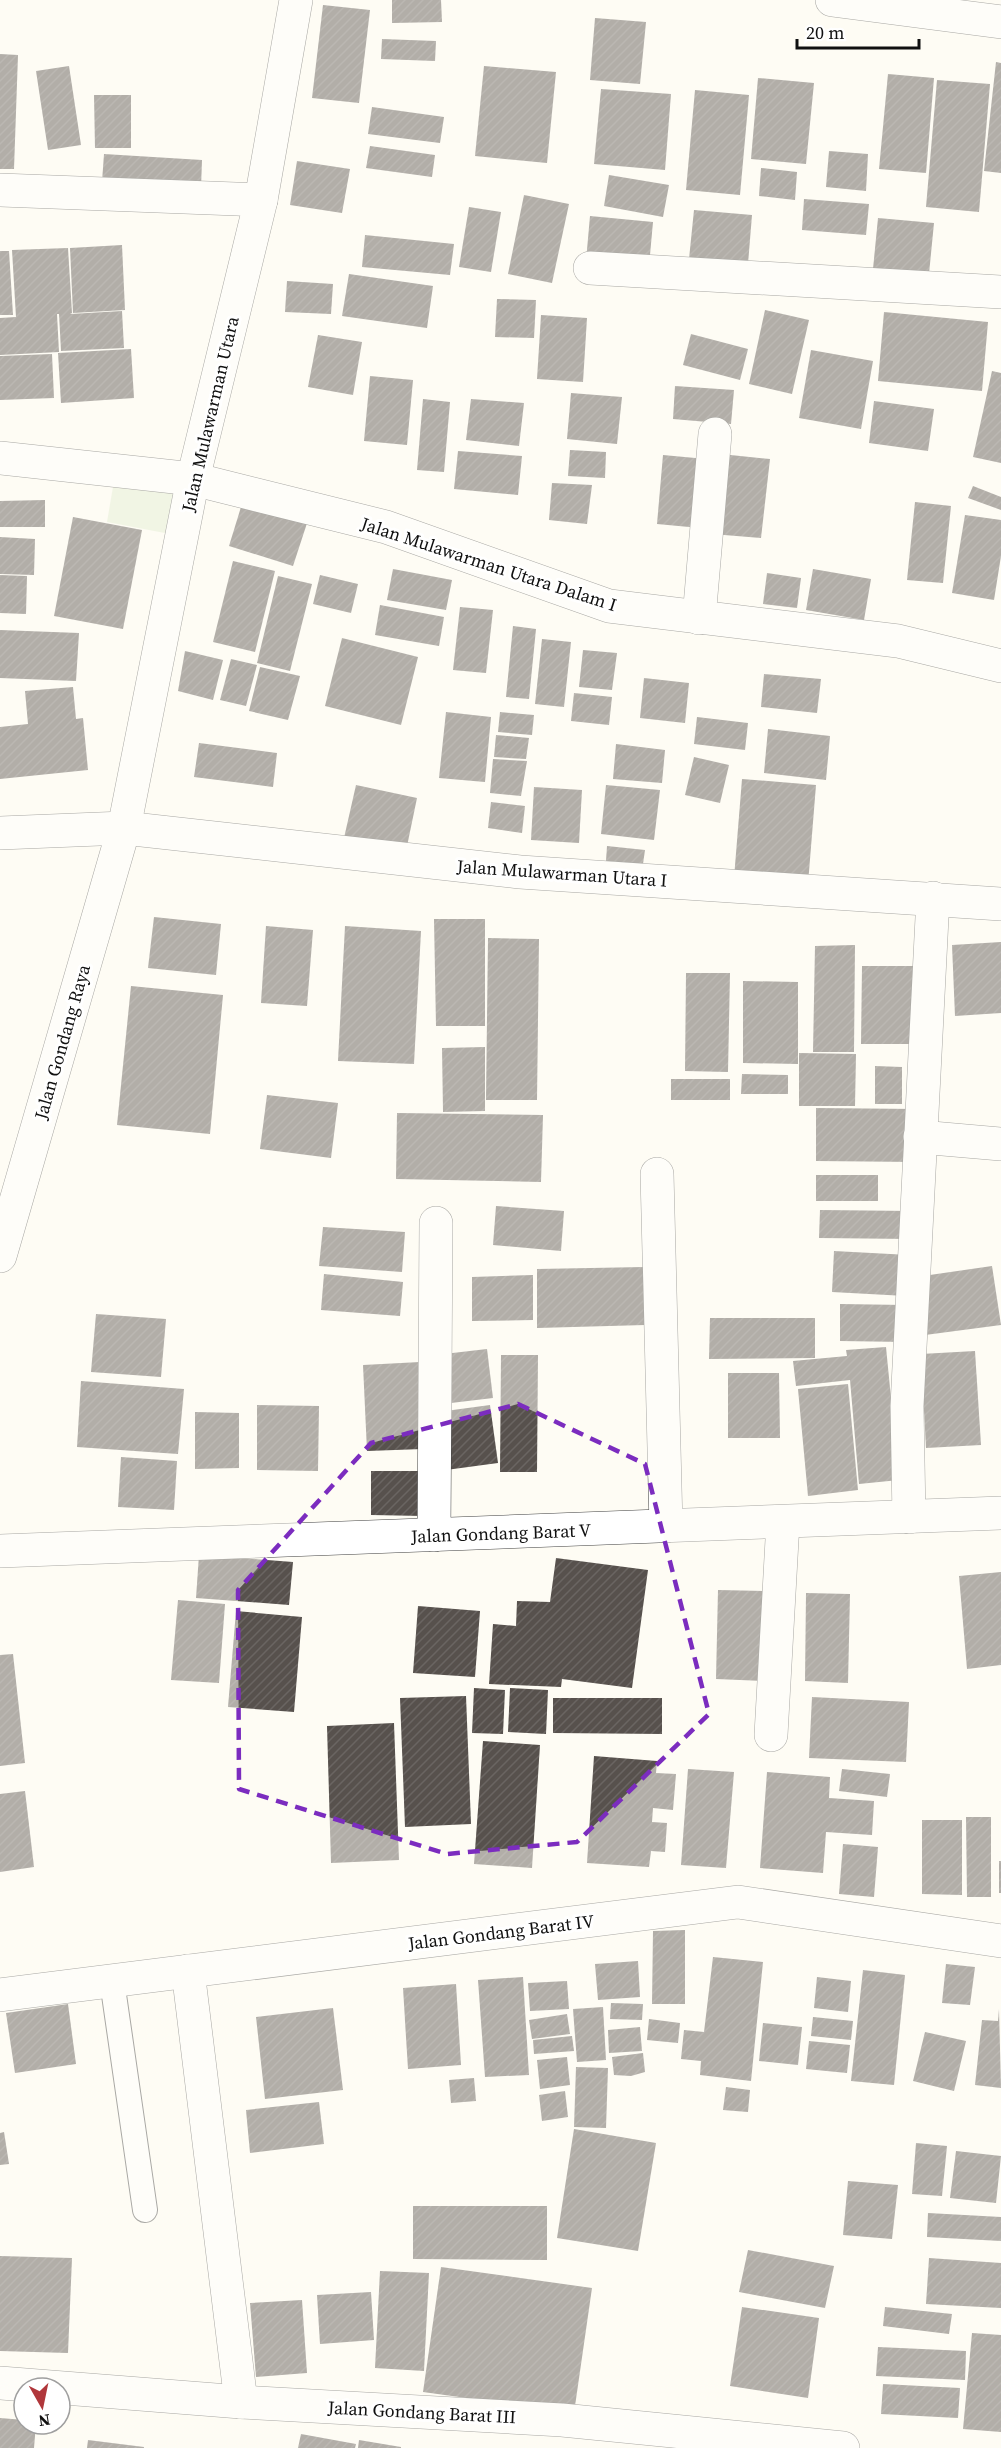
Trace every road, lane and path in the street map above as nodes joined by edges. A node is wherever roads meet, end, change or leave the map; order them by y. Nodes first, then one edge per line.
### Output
1 (296, 0) edge
2 (832, 0) edge
3 (913, 5) edge
4 (1001, 22) edge
5 (0, 190) edge
6 (261, 200) junction
7 (590, 267) dead end
8 (1001, 292) edge
9 (715, 434) dead end
10 (0, 458) edge
11 (193, 479) junction
12 (699, 618) junction
13 (1001, 666) edge
14 (124, 828) junction
15 (0, 833) edge
16 (933, 898) junction
17 (1001, 904) edge
18 (920, 1137) junction
19 (1001, 1144) edge
20 (657, 1174) dead end
21 (436, 1224) dead end
22 (0, 1256) edge
23 (1001, 1513) edge
24 (909, 1517) junction
25 (783, 1522) junction
26 (666, 1526) junction
27 (434, 1535) junction
28 (0, 1551) edge
29 (771, 1735) dead end
30 (1001, 1941) edge
31 (188, 1971) junction
32 (112, 1981) junction
33 (0, 1995) edge
34 (146, 2210) dead end
35 (0, 2383) edge
36 (241, 2402) junction
37 (843, 2448) edge

1 - 6 street, Jalan Mulawarman Utara
2 - 3 street
3 - 4 street
5 - 6 street
6 - 11 street, Jalan Mulawarman Utara
7 - 8 street
9 - 12 street
10 - 11 street, Jalan Mulawarman Utara Dalam I
11 - 12 street, Jalan Mulawarman Utara Dalam I
11 - 14 street, Jalan Mulawarman Utara
12 - 13 street, Jalan Mulawarman Utara Dalam I
14 - 15 street, Jalan Mulawarman Utara I
14 - 16 street, Jalan Mulawarman Utara I
14 - 22 street, Jalan Gondang Raya
16 - 17 street, Jalan Mulawarman Utara I
16 - 18 street
18 - 19 street
18 - 24 street
20 - 26 street
21 - 27 street
23 - 24 street, Jalan Gondang Barat V
24 - 25 street, Jalan Gondang Barat V
25 - 26 street, Jalan Gondang Barat V
25 - 29 street
26 - 27 street, Jalan Gondang Barat V
27 - 28 street, Jalan Gondang Barat V
30 - 31 street, Jalan Gondang Barat IV
31 - 32 street, Jalan Gondang Barat IV
31 - 36 street
32 - 33 street, Jalan Gondang Barat IV
32 - 34 lane
35 - 36 street, Jalan Gondang Barat III
36 - 37 street, Jalan Gondang Barat III

